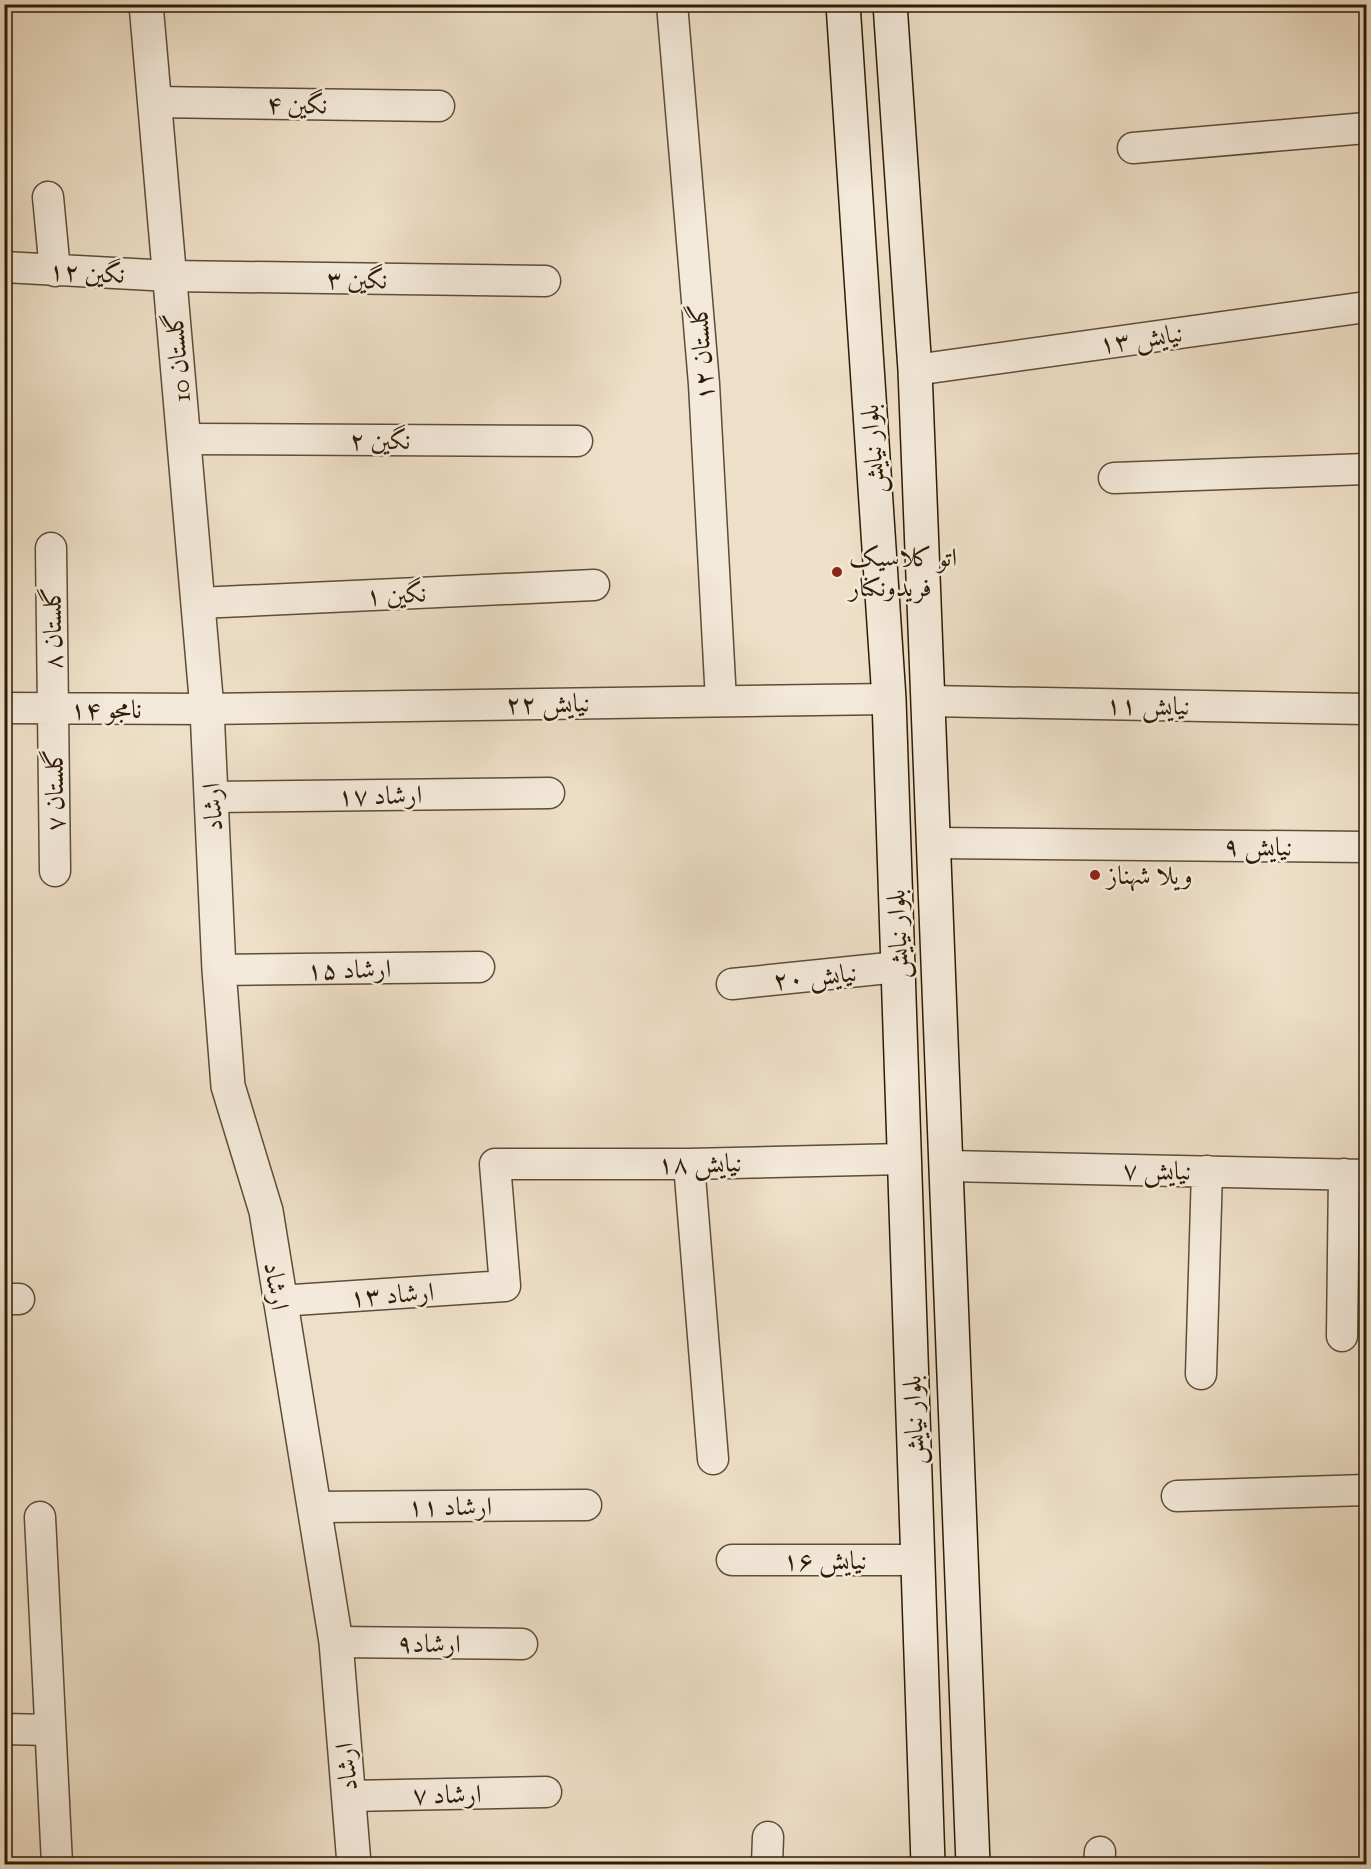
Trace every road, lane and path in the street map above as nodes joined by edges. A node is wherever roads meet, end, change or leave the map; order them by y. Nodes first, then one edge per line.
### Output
1 (146, 4) edge
2 (672, 4) edge
3 (843, 4) edge
4 (890, 4) edge
5 (154, 102) junction
6 (439, 106) dead end
7 (1366, 128) edge
8 (1133, 148) dead end
9 (48, 197) dead end
10 (4, 267) edge
11 (55, 271) junction
12 (170, 276) junction
13 (545, 281) dead end
14 (1366, 306) edge
15 (915, 370) junction
16 (184, 439) junction
17 (577, 441) dead end
18 (1366, 469) edge
19 (1114, 477) dead end
20 (51, 548) dead end
21 (594, 585) dead end
22 (198, 603) junction
23 (888, 699) junction
24 (721, 701) junction
25 (929, 701) junction
26 (4, 708) edge
27 (53, 708) junction
28 (207, 709) junction
29 (1366, 709) edge
30 (549, 793) dead end
31 (212, 797) junction
32 (934, 843) junction
33 (1366, 847) edge
34 (55, 871) dead end
35 (479, 967) dead end
36 (898, 967) junction
37 (219, 970) junction
38 (732, 984) dead end
39 (904, 1159) junction
40 (690, 1164) junction
41 (947, 1166) junction
42 (1208, 1171) junction
43 (1355, 1174) edge
44 (505, 1286) joint
45 (279, 1301) junction
46 (1342, 1336) dead end
47 (1201, 1374) dead end
48 (713, 1459) dead end
49 (1366, 1490) edge
50 (1177, 1496) dead end
51 (586, 1505) dead end
52 (314, 1507) junction
53 (40, 1517) dead end
54 (732, 1560) dead end
55 (917, 1560) junction
56 (336, 1642) junction
57 (522, 1644) dead end
58 (4, 1729) edge
59 (50, 1730) junction
60 (546, 1792) dead end
61 (349, 1796) junction
62 (57, 1864) edge
63 (354, 1864) edge
64 (928, 1864) edge
65 (974, 1864) edge

1 - 5 main road, گلستان 10
2 - 24 street, گلستان ۱۲
3 - 23 main road, بلوار نیایش
4 - 15 main road, بلوار نیایش
5 - 6 street, نگین ۴
5 - 12 main road, گلستان 10
7 - 8 street
9 - 11 street
10 - 11 street, نگین ۱۲
11 - 12 street, نگین ۱۲
12 - 13 street, نگین ۳
12 - 16 main road, گلستان 10
14 - 15 street, نیایش ۱۳
15 - 25 main road, بلوار نیایش
16 - 17 street, نگین ۲
16 - 22 main road, گلستان 10
18 - 19 street
20 - 27 street, گلستان ۸
21 - 22 street, نگین ۱
22 - 28 main road, گلستان 10
23 - 24 street, نیایش ۲۲
23 - 36 main road, بلوار نیایش
24 - 28 street, نیایش ۲۲
25 - 29 street, نیایش ۱۱
25 - 32 main road, بلوار نیایش
26 - 27 street, نامجو ۱۴
27 - 28 street, نامجو ۱۴
27 - 34 street, گلستان ۷
28 - 31 main road, ارشاد
30 - 31 street, ارشاد ۱۷
31 - 37 main road, ارشاد
32 - 33 street, نیایش ۹
32 - 41 main road, بلوار نیایش
35 - 37 street, ارشاد ۱۵
36 - 38 street, نیایش ۲۰
36 - 39 main road, بلوار نیایش
37 - 45 main road, ارشاد
39 - 40 street, نیایش ۱۸
39 - 55 main road, بلوار نیایش
40 - 44 street, نیایش ۱۸
40 - 48 street
41 - 42 street, نیایش ۷
41 - 65 main road, بلوار نیایش
42 - 43 street, نیایش ۷
42 - 47 street
43 - 46 street
44 - 45 street, ارشاد ۱۳
45 - 52 main road, ارشاد
49 - 50 street
51 - 52 street, ارشاد ۱۱
52 - 56 main road, ارشاد
53 - 59 street
54 - 55 street, نیایش ۱۶
55 - 64 main road, بلوار نیایش
56 - 57 street, ارشاد۹
56 - 61 main road, ارشاد
58 - 59 street
59 - 62 street
60 - 61 street, ارشاد ۷
61 - 63 main road, ارشاد

